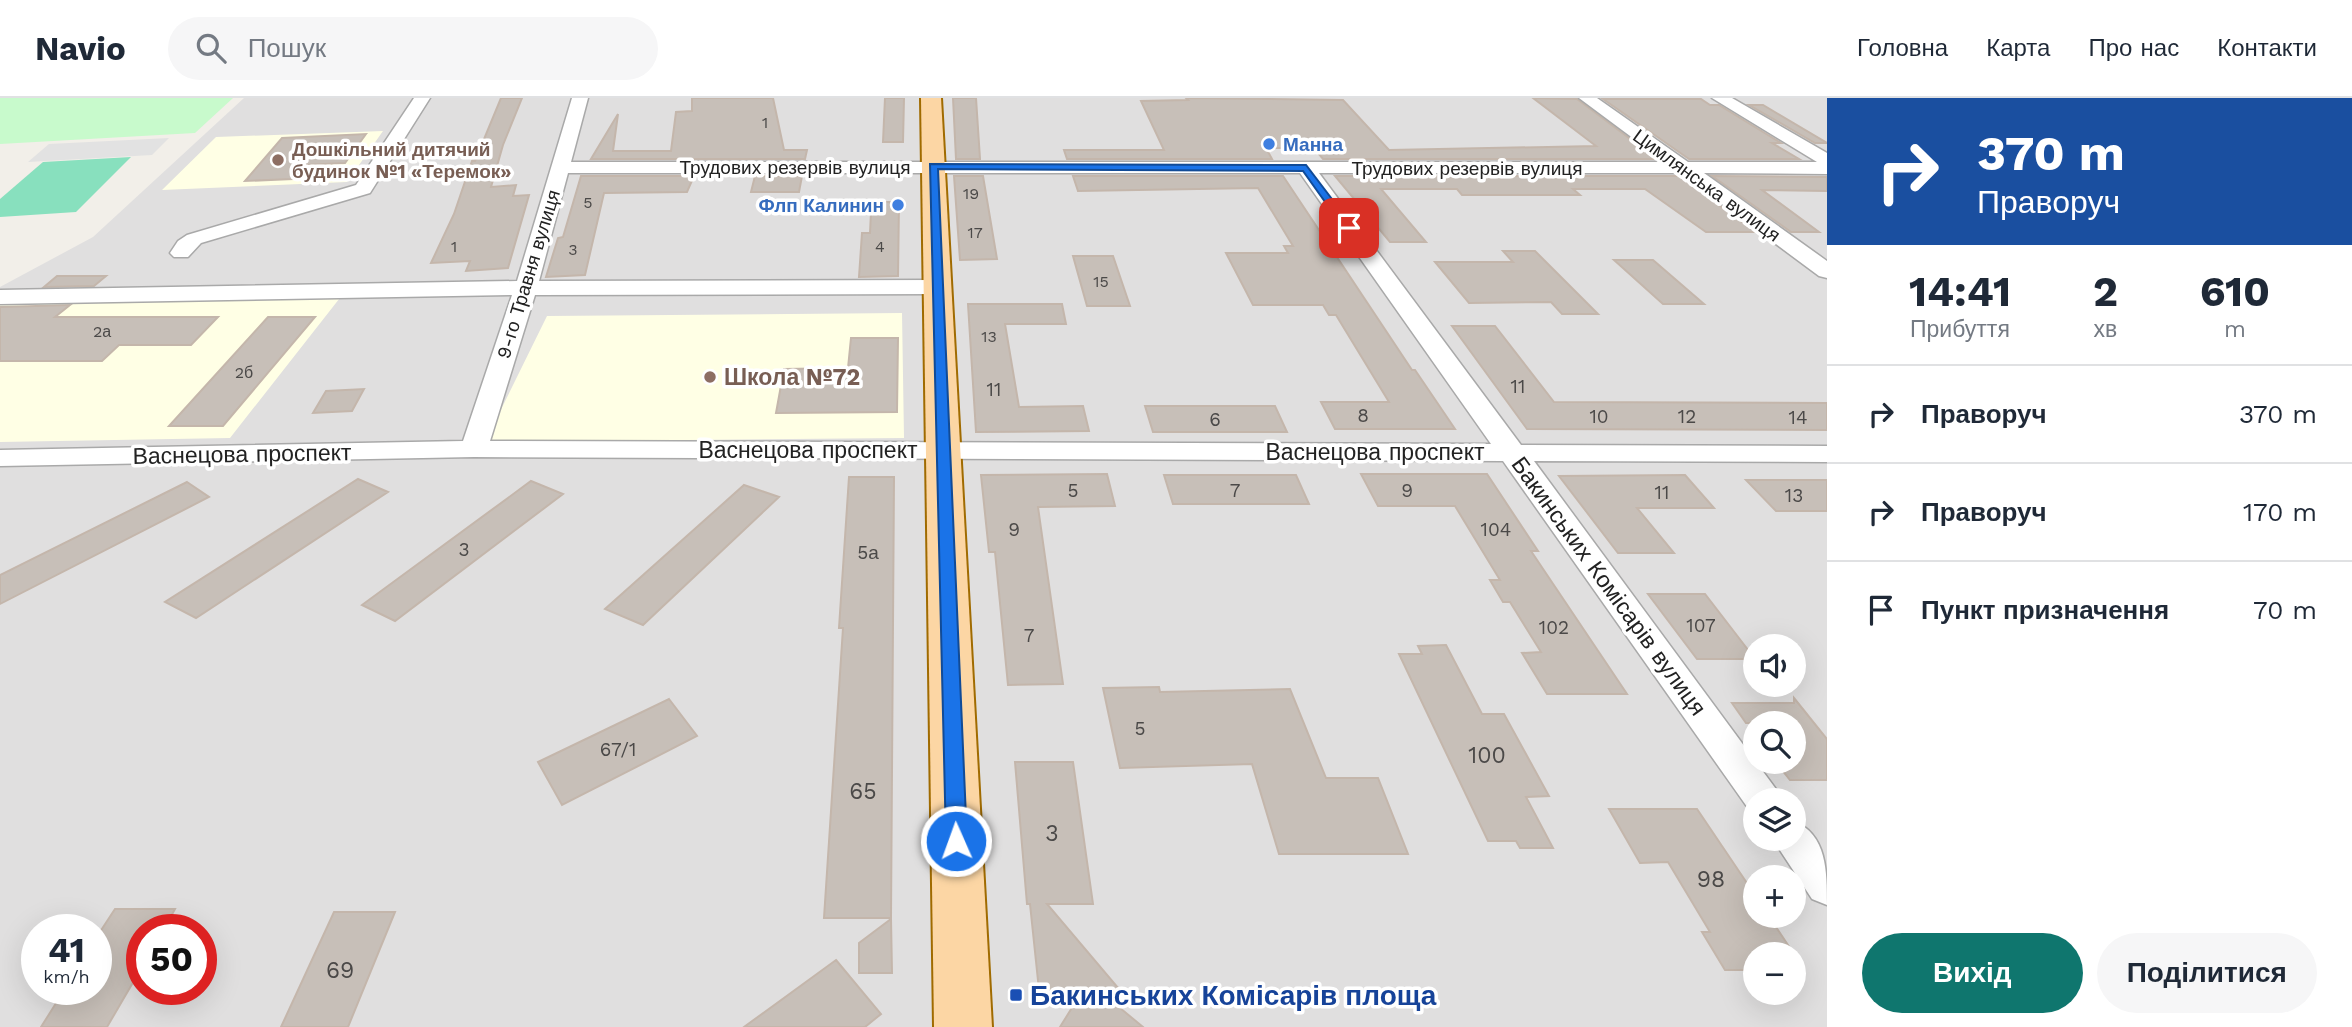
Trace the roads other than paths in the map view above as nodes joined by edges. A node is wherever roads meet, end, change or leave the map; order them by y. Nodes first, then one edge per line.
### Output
1 (422, 98) edge
2 (580, 98) edge
3 (931, 98) edge
4 (1587, 98) edge
5 (1720, 98) edge
6 (1827, 161) edge
7 (933, 166) junction
8 (560, 167) junction
9 (1306, 168) junction
10 (1683, 168) junction
11 (1827, 168) edge
12 (181, 253) dead end
13 (1827, 271) edge
14 (937, 287) junction
15 (526, 288) junction
16 (0, 297) edge
17 (474, 449) junction
18 (943, 451) junction
19 (1512, 453) junction
20 (1827, 454) edge
21 (0, 458) edge
22 (1755, 788) edge
23 (1801, 851) edge
24 (1827, 886) edge
25 (963, 1027) edge

1 - 12 street
2 - 8 street, 9-го Травня вулиця
3 - 7 main road
4 - 10 street, Цимлянська вулиця
5 - 6 street
7 - 8 street, Трудових резервів вулиця
7 - 9 street, Трудових резервів вулиця
7 - 14 main road
8 - 15 street, 9-го Травня вулиця
9 - 10 street, Трудових резервів вулиця
9 - 19 street, Бакинських Комісарів вулиця
10 - 11 street, Трудових резервів вулиця
10 - 13 street, Цимлянська вулиця
14 - 15 street
14 - 18 main road
15 - 16 street
15 - 17 street, 9-го Травня вулиця
17 - 18 street, Васнецова проспект
17 - 21 street, Васнецова проспект
18 - 19 street, Васнецова проспект
18 - 25 main road
19 - 20 street, Васнецова проспект
19 - 22 street, Бакинських Комісарів вулиця
23 - 24 street

